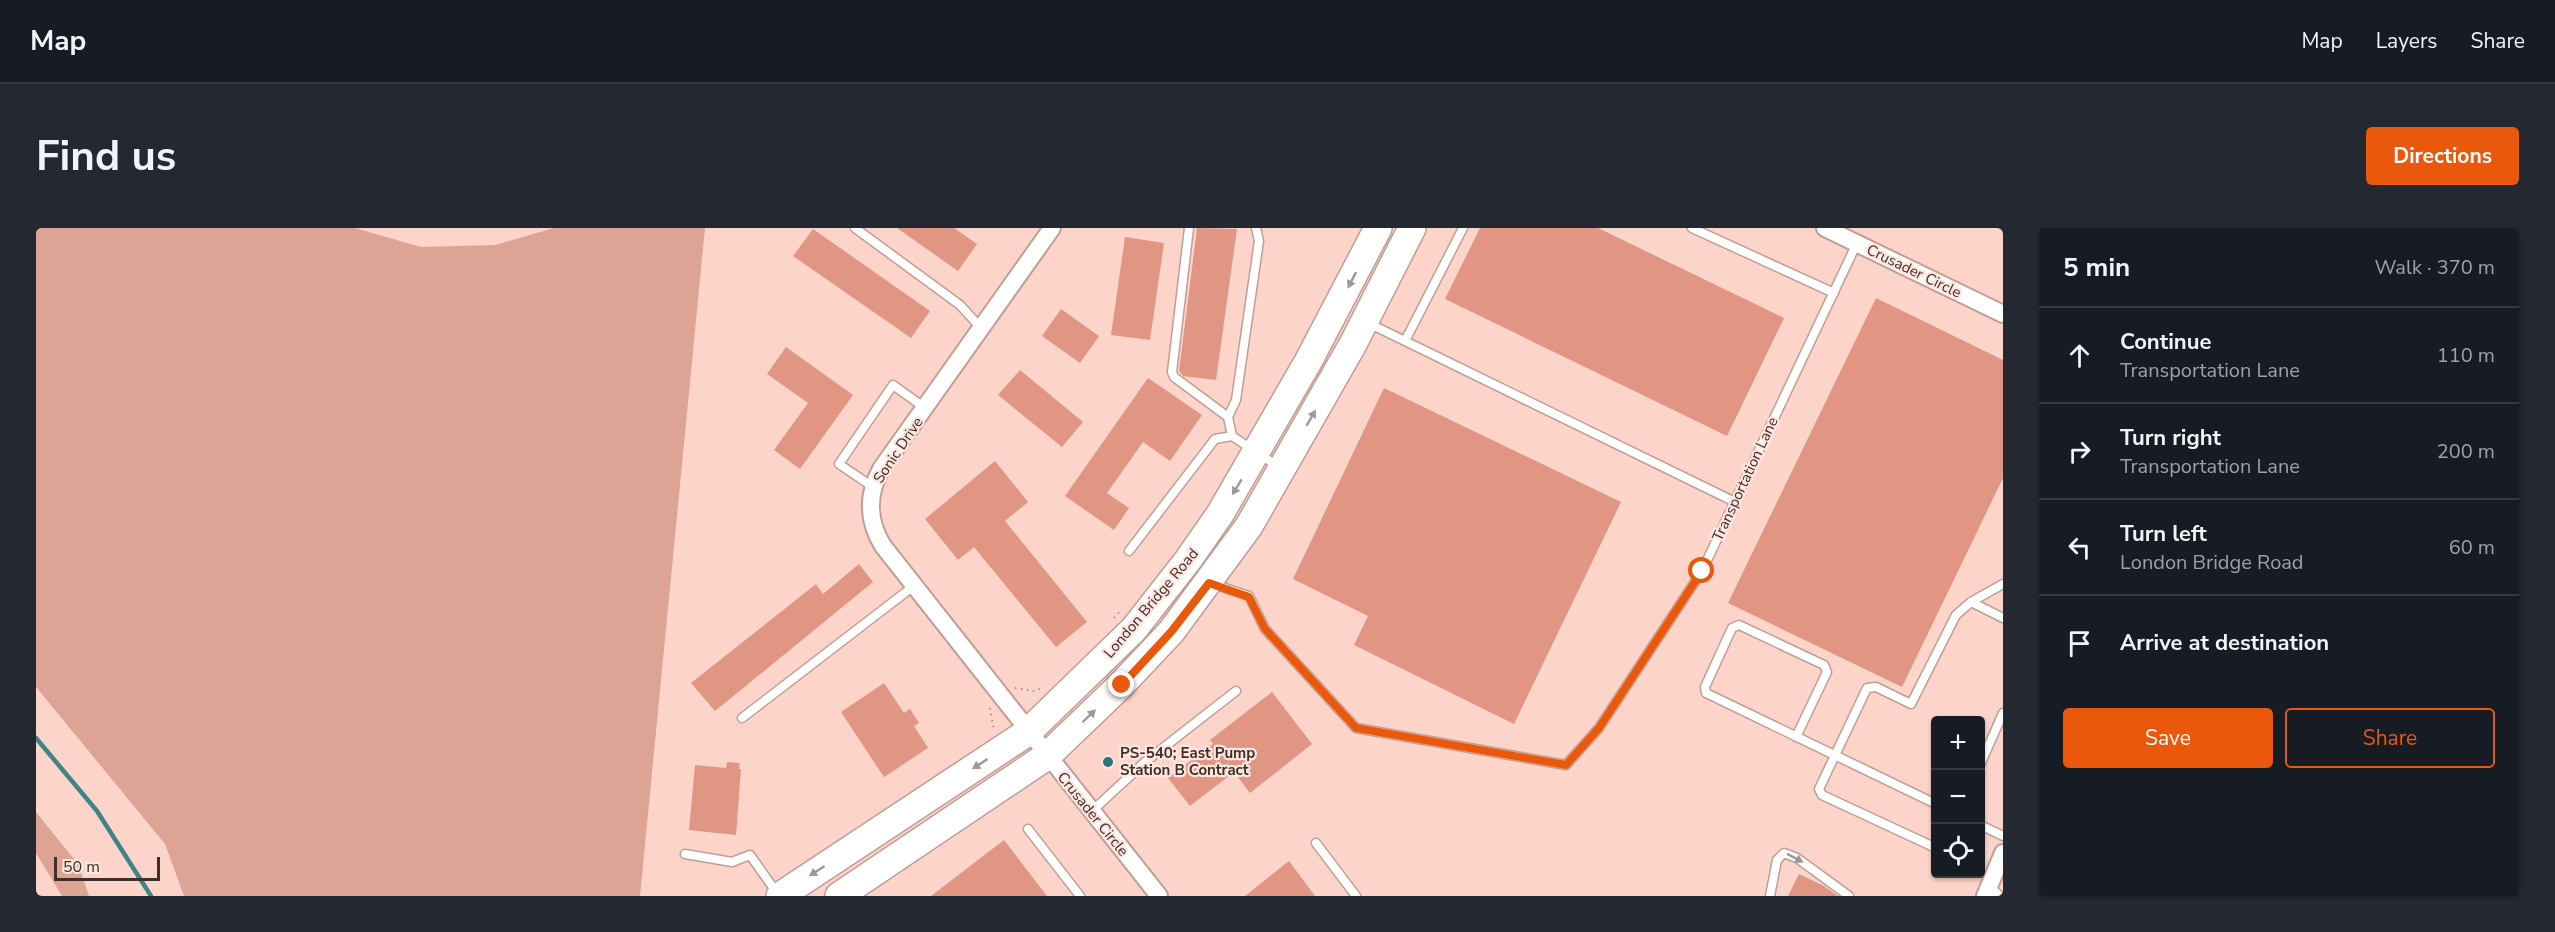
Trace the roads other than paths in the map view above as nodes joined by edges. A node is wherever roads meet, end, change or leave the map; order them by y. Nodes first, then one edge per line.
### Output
1 (855, 228) edge
2 (1052, 228) edge
3 (1190, 228) edge
4 (1256, 228) edge
5 (1378, 228) edge
6 (1412, 228) edge
7 (1463, 228) edge
8 (1692, 228) edge
9 (1835, 230) edge
10 (1857, 243) junction
11 (1834, 293) junction
12 (2003, 314) edge
13 (1364, 322) junction
14 (981, 328) junction
15 (1406, 341) junction
16 (926, 408) junction
17 (1228, 417) junction
18 (1232, 436) junction
19 (1257, 453) junction
20 (1282, 468) junction
21 (873, 487) junction
22 (1735, 502) junction
23 (1129, 551) dead end
24 (1209, 583) junction
25 (2003, 584) edge
26 (915, 585) junction
27 (1971, 602) junction
28 (2003, 618) edge
29 (1236, 691) dead end
30 (2003, 713) edge
31 (742, 718) dead end
32 (1029, 732) junction
33 (1796, 737) junction
34 (1985, 754) edge
35 (1047, 756) junction
36 (1835, 756) junction
37 (1931, 802) edge
38 (1091, 812) junction
39 (1985, 827) edge
40 (1028, 829) dead end
41 (2003, 836) edge
42 (1317, 843) dead end
43 (1931, 846) edge
44 (2003, 853) edge
45 (685, 854) dead end
46 (1991, 893) edge
47 (779, 896) edge
48 (839, 896) edge
49 (1080, 896) edge
50 (1159, 896) edge
51 (1356, 896) edge
52 (1770, 896) edge
53 (1849, 896) edge

1 - 14 lane
2 - 14 street, Sonic Drive
3 - 17 lane
4 - 17 lane
5 -> 19 main road, London Bridge Road
6 - 13 main road, London Bridge Road
7 - 15 lane
8 - 11 lane
9 - 10 street, Crusader Circle
10 - 11 lane, Transportation Lane
10 - 12 street, Crusader Circle
11 - 22 lane, Transportation Lane
13 - 15 lane
20 -> 13 main road, London Bridge Road
14 - 16 street, Sonic Drive
15 - 22 lane
16 - 21 street, Sonic Drive
16 - 21 lane
17 - 18 lane
18 - 19 lane
18 - 23 lane
19 - 20 lane
19 -> 32 main road, London Bridge Road
20 - 24 main road, London Bridge Road
21 - 26 street, Sonic Drive
22 - 24 lane, Transportation Lane
35 -> 24 main road, London Bridge Road
25 - 27 lane
26 - 31 lane
26 - 32 street, Sonic Drive
27 - 28 lane
27 - 36 lane
29 - 38 lane
30 - 34 lane
32 - 35 street, Crusader Circle
32 -> 47 main road, London Bridge Road
33 - 33 lane
33 - 36 lane
35 - 38 street, Crusader Circle
35 - 48 main road, London Bridge Road
36 - 37 lane
36 - 43 lane
38 - 50 street, Crusader Circle
39 - 41 lane
40 - 49 lane
42 - 51 lane
44 - 46 street
45 - 47 lane
52 -> 53 lane

